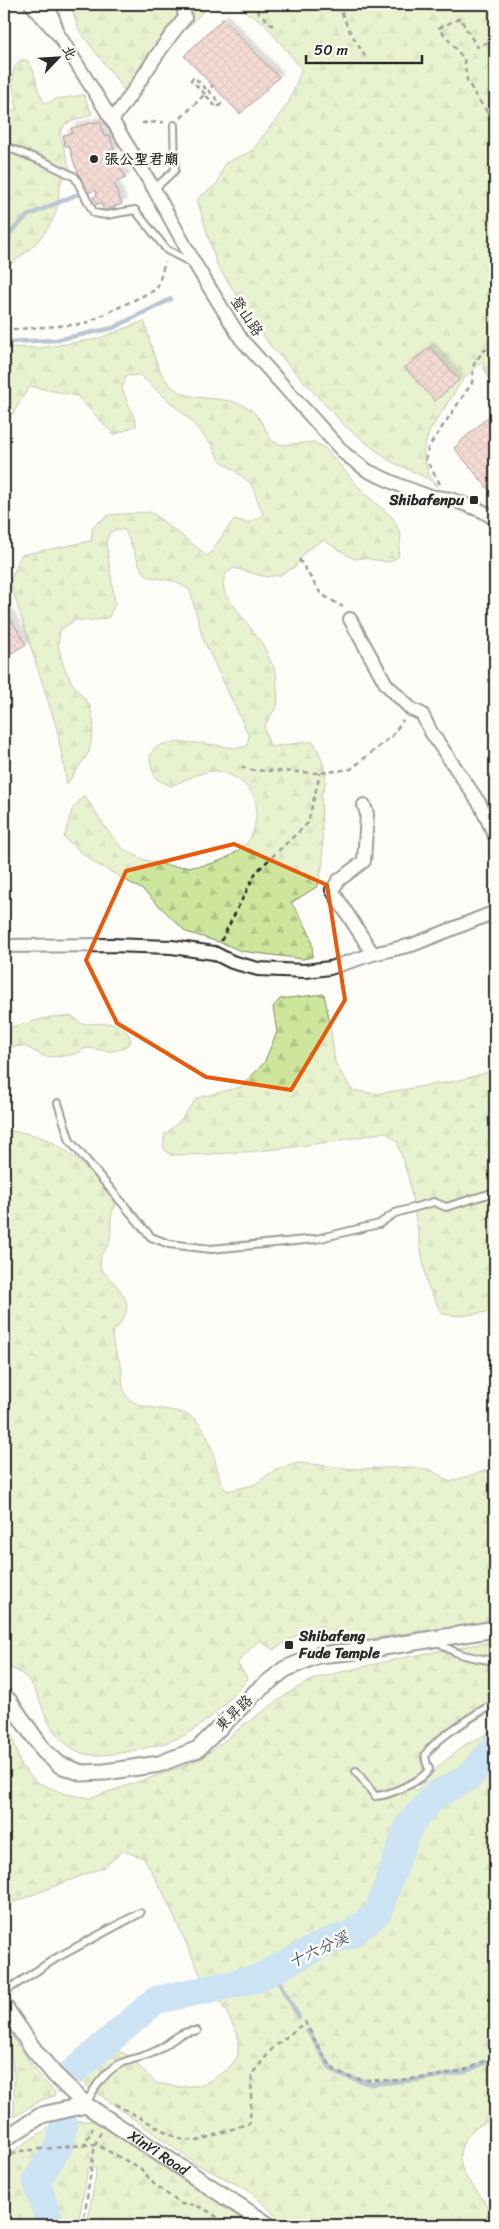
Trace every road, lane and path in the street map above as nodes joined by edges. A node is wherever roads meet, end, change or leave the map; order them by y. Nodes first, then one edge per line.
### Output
1 (30, 4) edge
2 (48, 4) edge
3 (183, 4) edge
4 (250, 4) edge
5 (338, 4) edge
6 (276, 29) dead end
7 (60, 37) junction
8 (495, 38) edge
9 (366, 58) dead end
10 (213, 85) dead end
11 (208, 90) junction
12 (204, 94) junction
13 (112, 120) junction
14 (495, 122) edge
15 (142, 123) dead end
16 (174, 125) junction
17 (4, 146) edge
18 (154, 189) junction
19 (167, 250) junction
20 (195, 264) junction
21 (4, 330) edge
22 (495, 346) edge
23 (451, 499) junction
24 (495, 519) edge
25 (298, 559) dead end
26 (350, 619) joint
27 (411, 709) junction
28 (242, 766) dead end
29 (320, 773) junction
30 (364, 805) dead end
31 (495, 836) edge
32 (495, 912) edge
33 (4, 946) edge
34 (214, 953) junction
35 (373, 954) junction
36 (58, 1103) dead end
37 (495, 1192) edge
38 (495, 1628) edge
39 (435, 1638) junction
40 (495, 1661) edge
41 (4, 1697) edge
42 (495, 1704) edge
43 (356, 1771) dead end
44 (140, 1913) dead end
45 (4, 1992) edge
46 (4, 2006) edge
47 (197, 2031) dead end
48 (495, 2056) edge
49 (92, 2091) junction
50 (86, 2105) junction
51 (104, 2117) junction
52 (4, 2139) edge
53 (96, 2144) junction
54 (83, 2147) junction
55 (4, 2159) edge
56 (83, 2225) edge
57 (226, 2225) edge
58 (268, 2225) edge

1 - 7 street, 登山路
2 - 7 street, 登山路
3 - 13 street
4 - 6 path
5 - 9 path
7 - 13 street, 登山路
8 - 14 path
10 - 11 path
11 - 12 path
11 - 12 path
12 - 16 path
13 - 18 street, 登山路
15 - 16 path
16 - 18 lane
17 - 19 lane
18 - 20 street, 登山路
19 - 20 lane
19 - 21 path
20 - 23 street, 登山路
22 - 23 path
23 - 24 street, 登山路
25 - 26 path
26 - 27 street
27 - 29 path
27 - 31 street
28 - 29 path
29 - 34 path
30 - 35 street
32 - 35 street
33 - 34 street
34 - 35 street
36 - 37 lane
38 - 39 street, 東昇路
39 - 40 lane
39 - 41 street, 東昇路
42 - 43 lane
44 - 45 lane
46 - 50 street, XinYi Road
47 - 49 lane
48 - 49 path
49 - 50 lane
50 - 51 street, XinYi Road
50 - 52 street
51 - 53 path
51 - 54 path
51 - 58 street, XinYi Road
53 - 54 path
53 - 56 path
53 - 57 path
54 - 55 path

